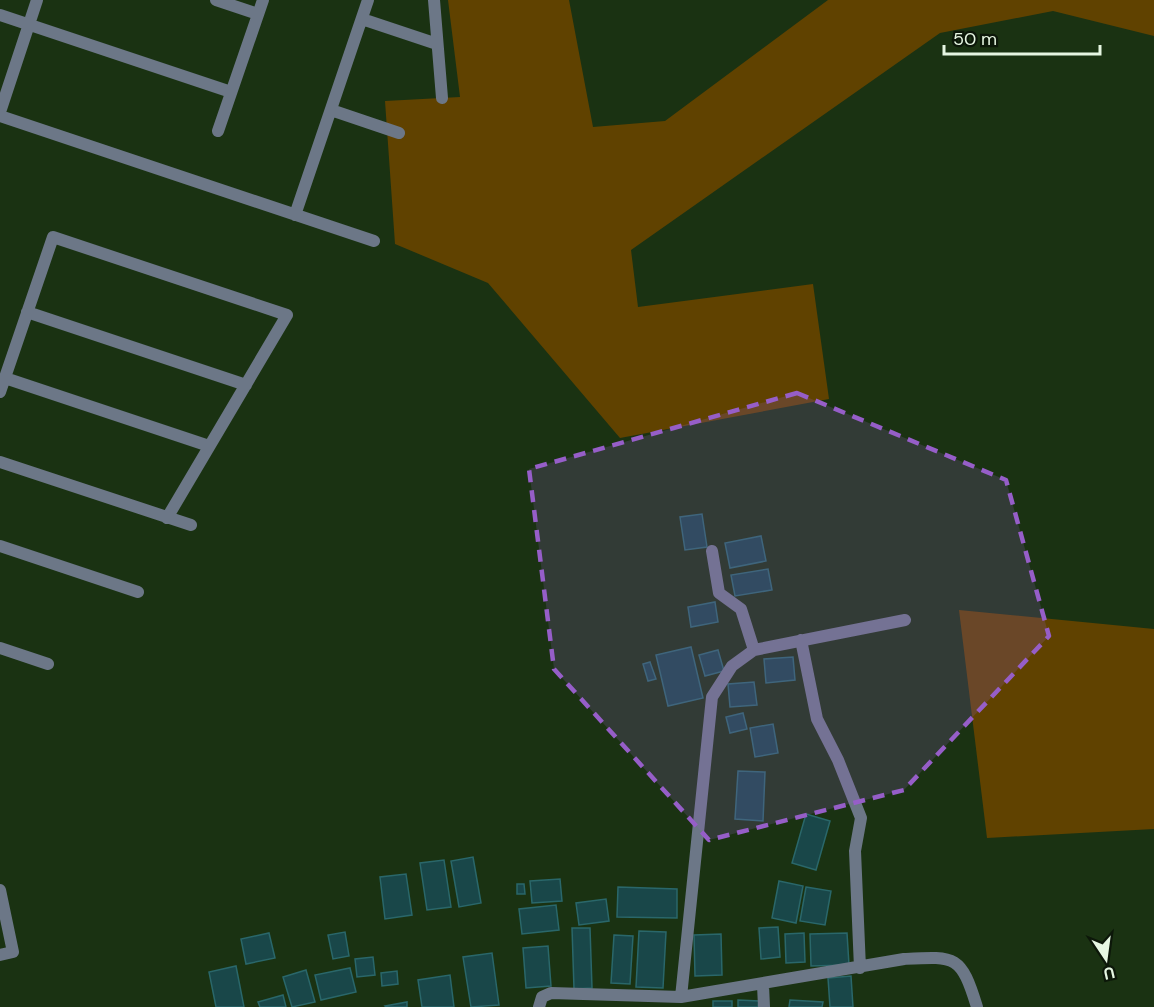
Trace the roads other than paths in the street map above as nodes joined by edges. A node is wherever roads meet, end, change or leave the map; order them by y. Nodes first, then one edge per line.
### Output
1 (37, 0) edge
2 (216, 0) edge
3 (263, 0) edge
4 (368, 0) edge
5 (434, 0) edge
6 (258, 14) junction
7 (0, 15) edge
8 (362, 19) junction
9 (29, 25) junction
10 (438, 44) junction
11 (231, 92) junction
12 (442, 98) dead end
13 (331, 110) junction
14 (0, 114) edge
15 (218, 131) dead end
16 (399, 133) dead end
17 (295, 215) junction
18 (374, 241) dead end
19 (27, 312) junction
20 (5, 378) junction
21 (246, 385) junction
22 (0, 392) edge
23 (209, 446) junction
24 (0, 462) edge
25 (167, 518) junction
26 (191, 525) dead end
27 (0, 546) edge
28 (711, 551) dead end
29 (138, 592) dead end
30 (905, 620) dead end
31 (801, 640) junction
32 (0, 648) edge
33 (754, 650) junction
34 (48, 664) dead end
35 (0, 890) edge
36 (0, 955) edge
37 (861, 968) junction
38 (763, 985) junction
39 (681, 997) junction
40 (539, 1007) edge
41 (764, 1007) edge
42 (977, 1007) edge

1 - 9 street
2 - 6 street
3 - 6 street
4 - 8 street
5 - 10 street
6 - 11 street
7 - 9 street
8 - 10 street
8 - 13 street
9 - 11 street
9 - 14 street
10 - 12 street
11 - 15 street
13 - 16 street
13 - 17 street
14 - 17 street
17 - 18 street
19 - 20 street
19 - 21 street
19 - 21 street
20 - 22 street
20 - 23 street
21 - 23 street
23 - 25 street
24 - 25 street
25 - 26 street
27 - 29 street
28 - 33 street
30 - 31 street
31 - 33 street
31 - 37 street
32 - 34 street
33 - 39 street
35 - 36 street
37 - 38 street
37 - 42 street
38 - 39 street
38 - 41 street
39 - 40 street

